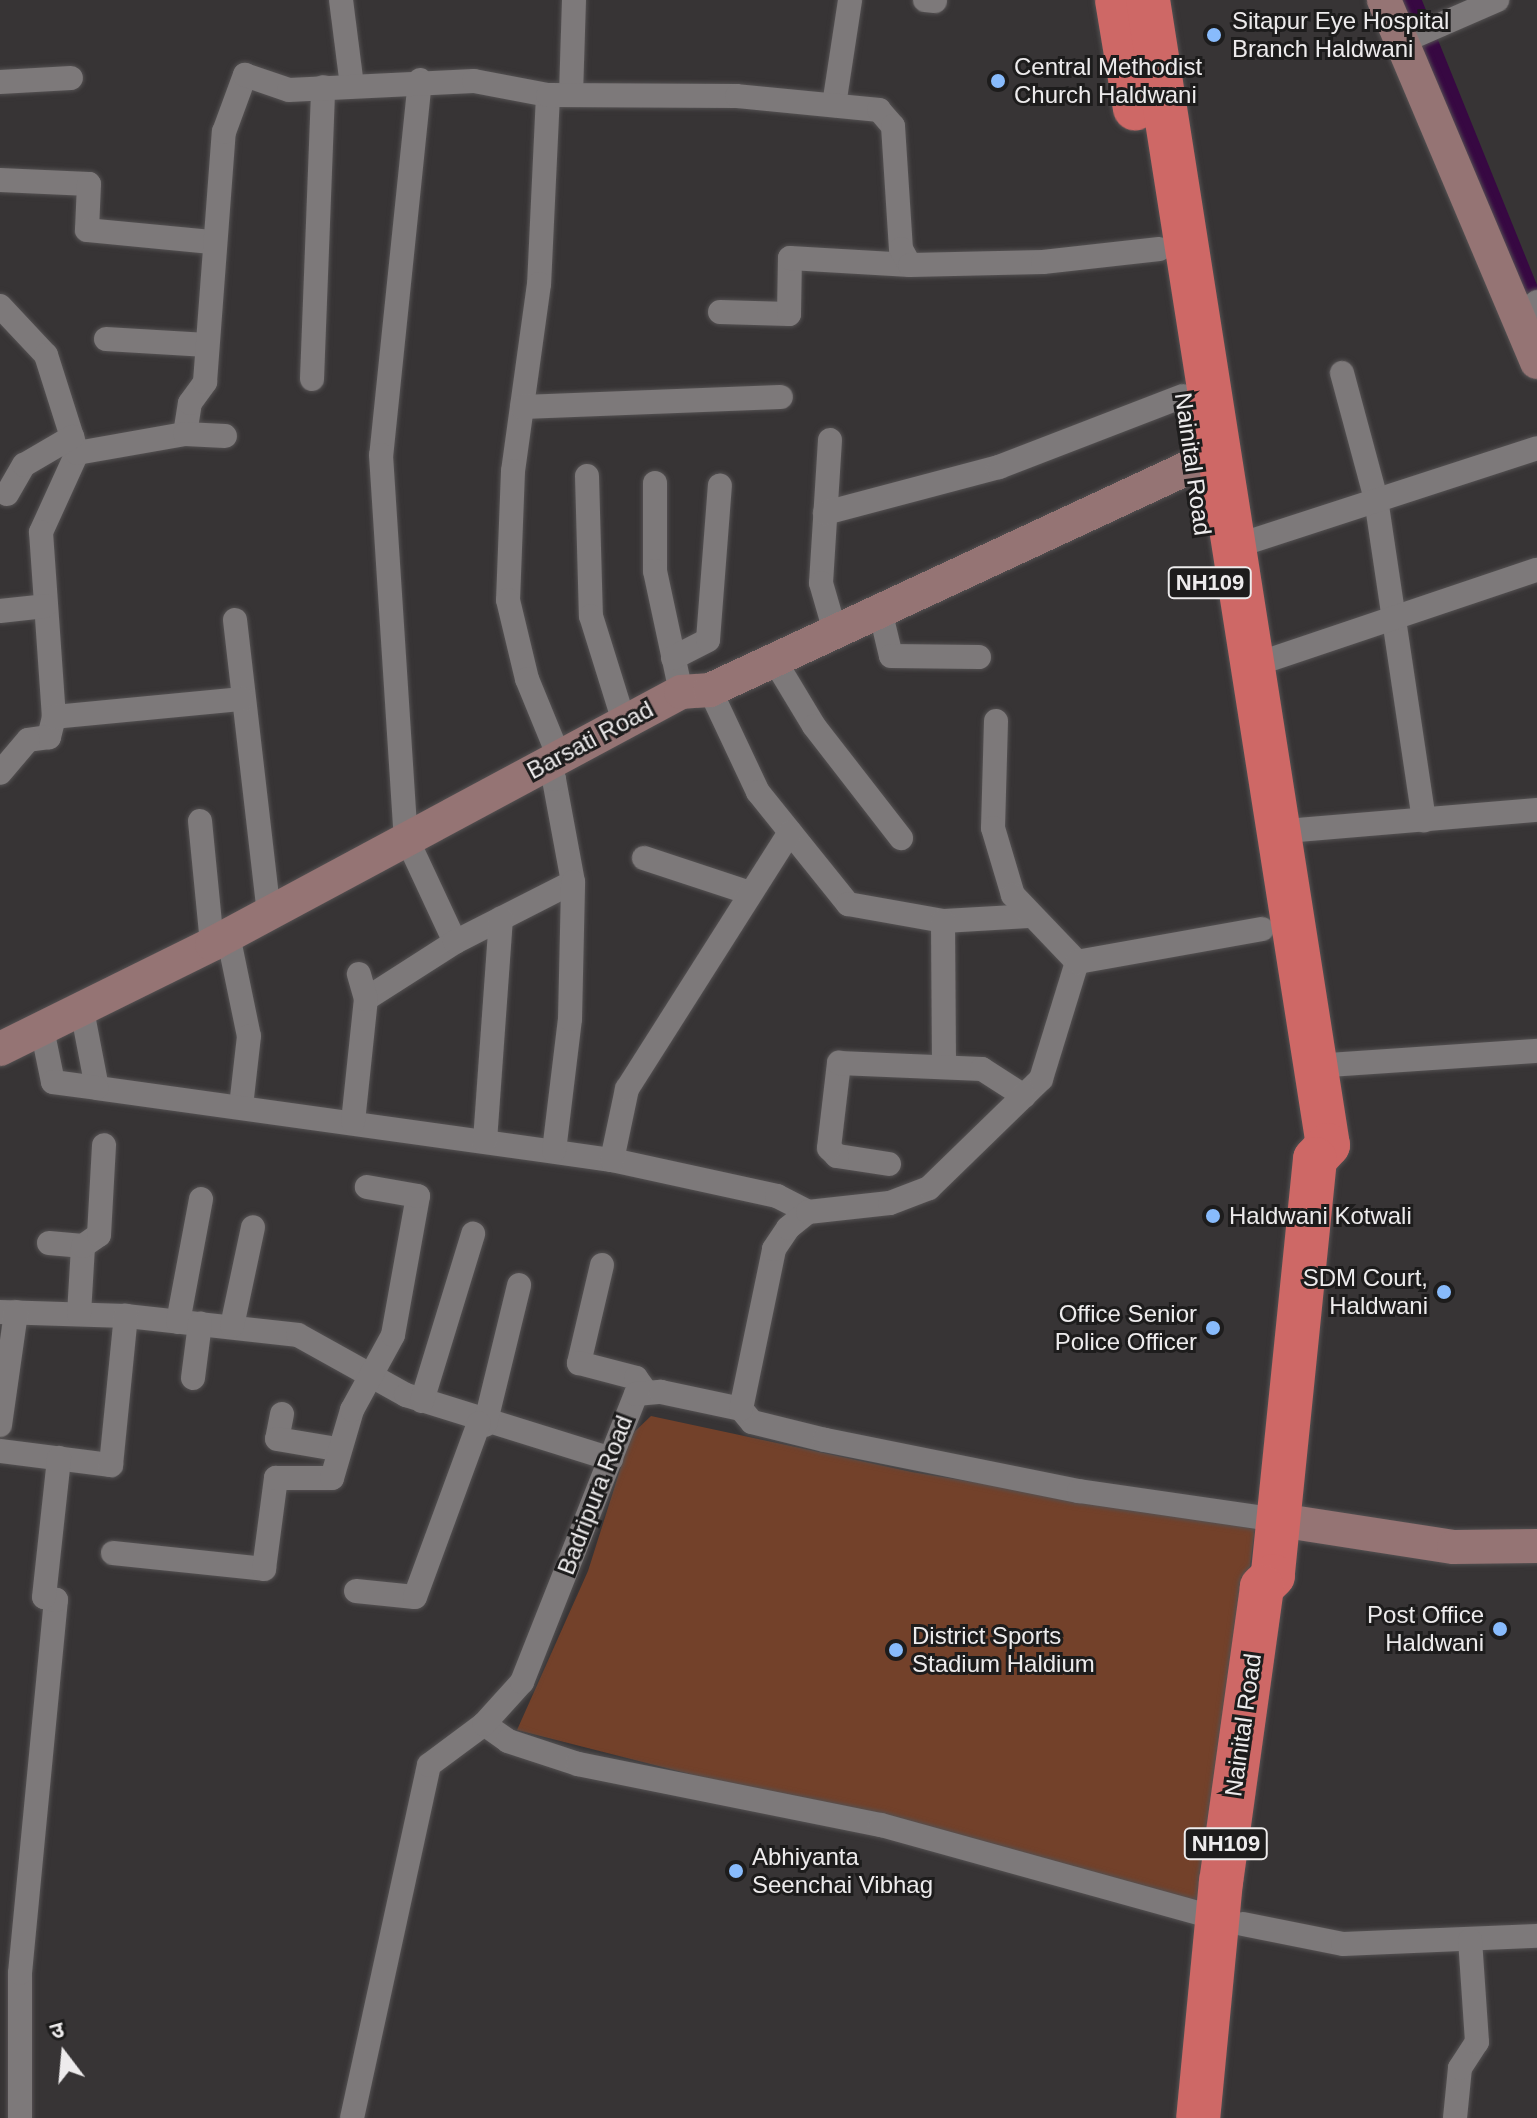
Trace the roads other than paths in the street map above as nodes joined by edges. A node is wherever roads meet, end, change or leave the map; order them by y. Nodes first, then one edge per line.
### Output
1 (341, 0) edge
2 (574, 0) edge
3 (850, 0) edge
4 (925, 0) edge
5 (1117, 0) edge
6 (1148, 0) edge
7 (1384, 0) edge
8 (1497, 0) edge
9 (935, 1) edge
10 (1417, 36) junction
11 (71, 78) dead end
12 (420, 80) junction
13 (0, 82) edge
14 (352, 86) junction
15 (323, 87) junction
16 (559, 95) junction
17 (834, 105) junction
18 (0, 180) edge
19 (212, 242) junction
20 (1159, 249) junction
21 (910, 265) junction
22 (0, 306) edge
23 (1528, 310) edge
24 (720, 312) dead end
25 (106, 339) dead end
26 (207, 345) junction
27 (1537, 362) edge
28 (1342, 373) dead end
29 (312, 379) dead end
30 (1183, 396) junction
31 (781, 397) dead end
32 (522, 407) junction
33 (185, 434) junction
34 (225, 436) dead end
35 (830, 440) dead end
36 (75, 445) junction
37 (1537, 448) edge
38 (1194, 465) junction
39 (587, 476) dead end
40 (655, 483) dead end
41 (720, 485) dead end
42 (7, 494) dead end
43 (1376, 499) junction
44 (825, 513) junction
45 (1230, 548) junction
46 (1537, 570) edge
47 (45, 606) junction
48 (879, 606) junction
49 (0, 611) edge
50 (1396, 617) junction
51 (235, 620) dead end
52 (834, 628) junction
53 (979, 657) dead end
54 (673, 658) junction
55 (773, 658) junction
56 (1236, 670) junction
57 (695, 691) junction
58 (241, 699) junction
59 (54, 717) junction
60 (996, 721) dead end
61 (624, 722) junction
62 (552, 761) junction
63 (0, 773) edge
64 (1537, 810) edge
65 (1424, 820) junction
66 (200, 821) dead end
67 (790, 832) junction
68 (1274, 832) junction
69 (406, 837) junction
70 (901, 838) dead end
71 (644, 858) dead end
72 (573, 882) junction
73 (747, 892) junction
74 (269, 913) junction
75 (1029, 916) junction
76 (501, 919) junction
77 (943, 921) junction
78 (1276, 927) junction
79 (220, 940) junction
80 (455, 942) junction
81 (1077, 962) junction
82 (359, 974) dead end
83 (366, 999) junction
84 (82, 1010) junction
85 (42, 1029) junction
86 (0, 1049) edge
87 (1537, 1051) edge
88 (944, 1064) junction
89 (1315, 1066) junction
90 (97, 1088) junction
91 (1024, 1096) junction
92 (241, 1106) junction
93 (353, 1122) junction
94 (485, 1141) junction
95 (104, 1145) dead end
96 (554, 1151) junction
97 (1315, 1159) junction
98 (612, 1160) junction
99 (889, 1164) dead end
100 (367, 1187) dead end
101 (201, 1199) dead end
102 (808, 1212) junction
103 (253, 1227) dead end
104 (473, 1234) dead end
105 (49, 1243) dead end
106 (83, 1246) junction
107 (602, 1265) dead end
108 (519, 1285) dead end
109 (8, 1312) edge
110 (79, 1314) junction
111 (126, 1316) junction
112 (189, 1322) junction
113 (232, 1326) junction
114 (367, 1377) junction
115 (193, 1378) dead end
116 (646, 1392) junction
117 (2, 1393) edge
118 (422, 1401) junction
119 (741, 1409) junction
120 (282, 1414) dead end
121 (482, 1424) junction
122 (0, 1425) edge
123 (337, 1449) junction
124 (0, 1451) edge
125 (59, 1458) junction
126 (611, 1459) junction
127 (1279, 1520) junction
128 (1537, 1546) edge
129 (113, 1553) dead end
130 (356, 1591) dead end
131 (484, 1724) junction
132 (1230, 1921) junction
133 (1537, 1936) edge
134 (1470, 1940) junction
135 (20, 2118) edge
136 (352, 2118) edge
137 (1198, 2118) edge
138 (1224, 2118) edge
139 (1455, 2118) edge

1 - 14 street
2 - 16 street
3 - 17 street
4 - 9 street
5 - 20 highway, Nainital Road / NH109
6 - 45 highway, Nainital Road / NH109
7 - 10 street
8 - 10 street
10 - 23 street
11 - 13 street
12 - 14 street
12 - 16 street
12 - 69 street
14 - 15 street
15 - 19 street
15 - 29 street
16 - 17 street
16 - 32 street
17 - 21 street
18 - 19 street
19 - 26 street
20 - 21 street
20 - 30 highway, Nainital Road / NH109
21 - 24 street
22 - 36 street
23 - 27 street
25 - 26 street
26 - 33 street
28 - 43 street
30 - 38 highway, Nainital Road / NH109
30 - 44 street
31 - 32 street
32 - 62 street
33 - 34 street
33 - 36 street
35 - 44 street
36 - 42 street
36 - 47 street
37 - 43 street
38 - 48 street, Barsati Road
38 - 56 highway, Nainital Road / NH109
39 - 61 street
40 - 54 street
41 - 54 street
43 - 45 street
43 - 50 street
44 - 52 street
45 - 56 highway, Nainital Road / NH109
46 - 50 street
47 - 49 street
47 - 59 street
48 - 52 street, Barsati Road
48 - 53 street
50 - 56 street
50 - 65 street
51 - 58 street
52 - 55 street, Barsati Road
54 - 57 street
55 - 57 street, Barsati Road
55 - 70 street
56 - 68 highway, Nainital Road / NH109
56 - 78 highway, Nainital Road / NH109
57 - 61 street, Barsati Road
57 - 67 street
58 - 59 street
58 - 74 street
59 - 63 street
60 - 75 street
61 - 62 street, Barsati Road
62 - 69 street, Barsati Road
62 - 72 street
64 - 65 street
65 - 68 street
66 - 79 street
67 - 73 street
67 - 77 street
68 - 78 highway, Nainital Road / NH109
69 - 74 street, Barsati Road
69 - 80 street
71 - 73 street
72 - 76 street
72 - 96 street
73 - 98 street
74 - 79 street, Barsati Road
75 - 77 street
75 - 81 street
76 - 80 street
76 - 94 street
77 - 88 street
78 - 81 street
78 - 89 highway, Nainital Road / NH109
78 - 97 highway, Nainital Road / NH109
79 - 84 street, Barsati Road
79 - 92 street
80 - 83 street
81 - 91 street
82 - 83 street
83 - 93 street
84 - 85 street, Barsati Road
84 - 90 street
85 - 86 street, Barsati Road
85 - 90 street
87 - 89 street
88 - 91 street
88 - 99 street
89 - 97 highway, Nainital Road / NH109
90 - 92 street
91 - 102 street
92 - 93 street
93 - 94 street
94 - 96 street
95 - 106 street
96 - 98 street
97 - 127 highway, Nainital Road / NH109
98 - 102 street
100 - 114 street
101 - 112 street
102 - 119 street
103 - 113 street
104 - 118 street
105 - 106 street
106 - 110 street
107 - 116 street
108 - 121 street
109 - 110 street
109 - 117 street
110 - 111 street
111 - 112 street
111 - 125 street
112 - 113 street
112 - 115 street
113 - 114 street
114 - 118 street
114 - 123 street
116 - 119 street, Badripura Road
116 - 126 street, Badripura Road
117 - 122 street
118 - 121 street
119 - 127 street, Badripura Road
120 - 123 street
121 - 126 street
121 - 130 street
123 - 129 street
124 - 125 street
125 - 135 street
126 - 131 street, Badripura Road
127 - 128 street
127 - 132 highway, Nainital Road / NH109
131 - 132 street
131 - 136 street, Badripura Road
132 - 134 street
132 - 137 highway, Nainital Road / NH109
132 - 138 highway, Nainital Road / NH109
133 - 134 street
134 - 139 street

